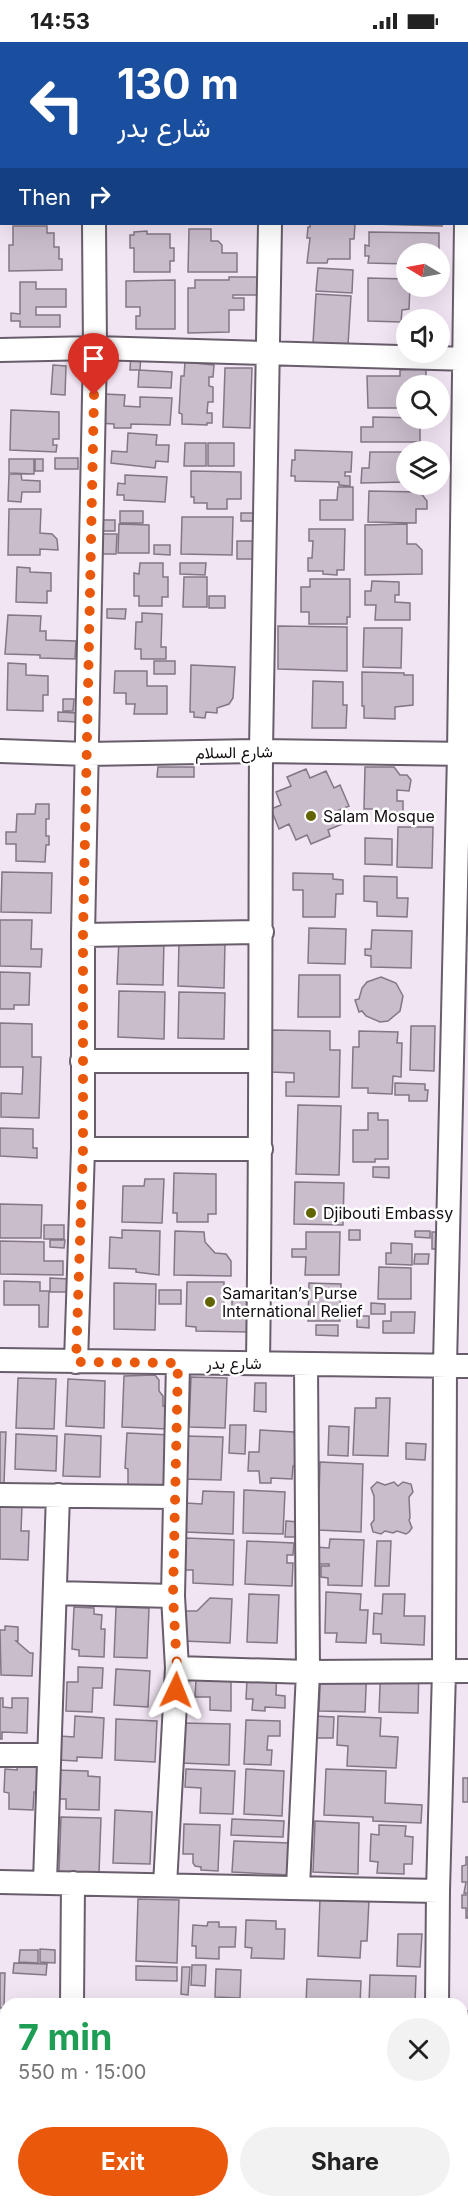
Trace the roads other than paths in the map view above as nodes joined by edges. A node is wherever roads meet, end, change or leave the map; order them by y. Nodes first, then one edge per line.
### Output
1 (94, 225) edge
2 (270, 225) edge
3 (466, 225) edge
4 (95, 348) junction
5 (0, 350) edge
6 (268, 351) junction
7 (465, 359) edge
8 (0, 751) edge
9 (261, 751) junction
10 (87, 754) junction
11 (463, 754) edge
12 (261, 932) junction
13 (83, 935) junction
14 (82, 1061) junction
15 (260, 1061) junction
16 (83, 1149) junction
17 (261, 1149) junction
18 (0, 1360) edge
19 (76, 1362) junction
20 (258, 1362) junction
21 (178, 1363) junction
22 (306, 1364) junction
23 (446, 1365) junction
24 (468, 1366) edge
25 (0, 1495) edge
26 (58, 1495) junction
27 (175, 1497) junction
28 (55, 1593) junction
29 (173, 1596) junction
30 (177, 1668) junction
31 (444, 1671) junction
32 (468, 1671) edge
33 (308, 1672) junction
34 (0, 1755) edge
35 (48, 1755) junction
36 (0, 1881) edge
37 (45, 1882) junction
38 (73, 1883) junction
39 (165, 1886) junction
40 (298, 1887) junction
41 (438, 1891) junction
42 (72, 1998) edge
43 (437, 1998) edge

1 - 4 street
2 - 6 street
3 - 7 street
4 - 5 street
4 - 6 street
4 - 10 street
6 - 7 street
6 - 9 street
7 - 11 street
8 - 10 street, شارع السلام
9 - 10 street, شارع السلام
9 - 11 street, شارع السلام
9 - 12 street
10 - 13 street
11 - 23 street
12 - 13 street
12 - 15 street
13 - 14 street
14 - 15 street
14 - 16 street
15 - 17 street
16 - 17 street
16 - 19 street
17 - 20 street
18 - 19 street, شارع بدر
19 - 21 street, شارع بدر
20 - 21 street, شارع بدر
20 - 22 street, شارع بدر
21 - 27 street
22 - 23 street, شارع بدر
22 - 33 street
23 - 24 street, شارع بدر
23 - 31 street
25 - 26 street
26 - 27 street
26 - 28 street
27 - 29 street
28 - 29 street
28 - 35 street
29 - 30 street
30 - 33 street
30 - 39 street
31 - 32 street
31 - 33 street
31 - 41 street
33 - 40 street
34 - 35 street
35 - 37 street
36 - 37 street
37 - 38 street
38 - 39 street
38 - 42 street
39 - 40 street
40 - 41 street
41 - 43 street

